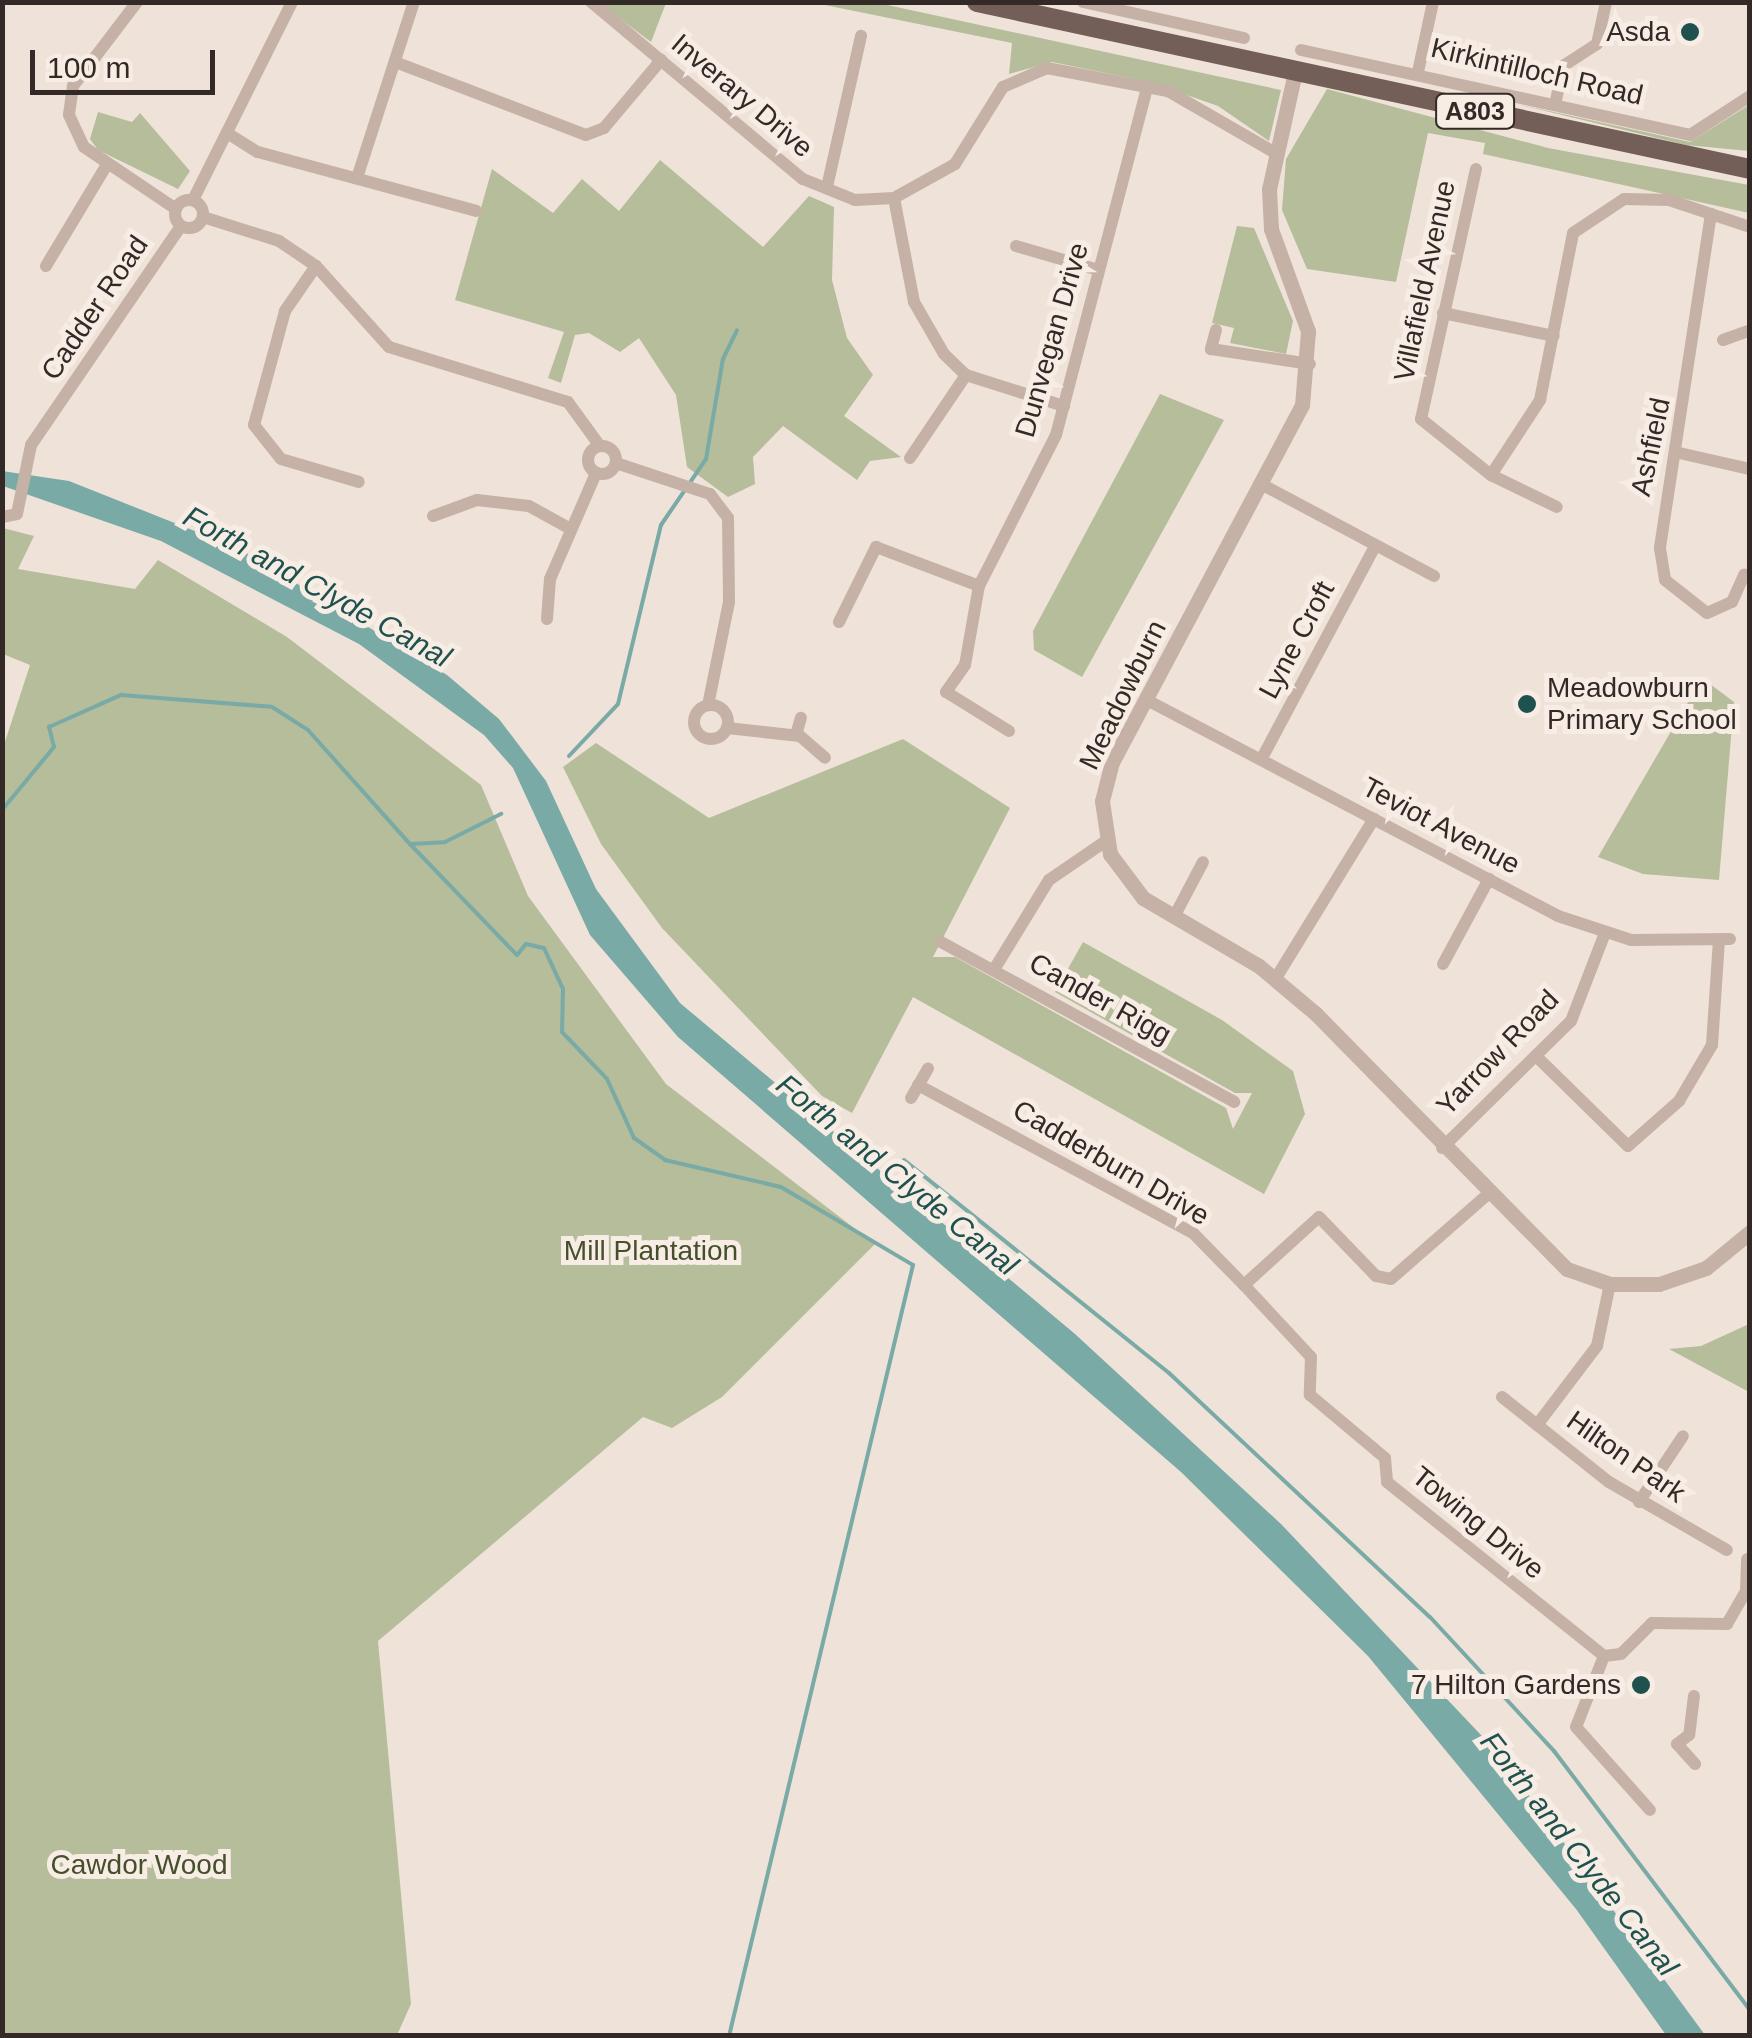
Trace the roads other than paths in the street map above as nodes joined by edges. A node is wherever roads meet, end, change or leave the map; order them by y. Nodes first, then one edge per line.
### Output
1 (137, 2) edge
2 (292, 2) edge
3 (414, 2) edge
4 (591, 2) edge
5 (977, 2) edge
6 (1083, 2) edge
7 (1432, 2) edge
8 (1606, 2) edge
9 (1139, 8) edge
10 (861, 36) dead end
11 (1244, 38) dead end
12 (1301, 50) dead end
13 (660, 60) junction
14 (394, 62) junction
15 (1295, 72) junction
16 (1418, 72) junction
17 (1147, 87) junction
18 (1750, 96) edge
19 (1554, 105) junction
20 (227, 133) junction
21 (1277, 154) junction
22 (106, 166) junction
23 (1476, 169) dead end
24 (1750, 169) edge
25 (357, 178) junction
26 (827, 186) junction
27 (894, 198) junction
28 (193, 200) junction
29 (176, 209) junction
30 (476, 211) dead end
31 (1712, 214) junction
32 (203, 217) junction
33 (181, 226) junction
34 (1750, 227) edge
35 (1016, 246) dead end
36 (46, 266) dead end
37 (316, 266) junction
38 (1098, 270) junction
39 (1443, 313) junction
40 (1216, 330) dead end
41 (1749, 332) edge
42 (1554, 336) junction
43 (1722, 340) dead end
44 (1310, 364) junction
45 (966, 375) junction
46 (1064, 406) junction
47 (600, 446) junction
48 (1674, 452) junction
49 (910, 458) dead end
50 (616, 463) junction
51 (1750, 469) edge
52 (596, 473) junction
53 (1491, 475) junction
54 (359, 482) dead end
55 (1261, 484) junction
56 (1557, 507) dead end
57 (433, 516) dead end
58 (2, 518) edge
59 (569, 528) junction
60 (1375, 546) junction
61 (1744, 574) dead end
62 (1434, 576) dead end
63 (979, 586) junction
64 (547, 618) dead end
65 (839, 622) dead end
66 (1145, 699) junction
67 (708, 705) junction
68 (801, 718) dead end
69 (727, 728) junction
70 (1009, 731) dead end
71 (796, 735) junction
72 (825, 758) dead end
73 (1262, 758) junction
74 (1374, 819) junction
75 (1106, 841) junction
76 (1203, 862) dead end
77 (1490, 879) junction
78 (1174, 917) junction
79 (1605, 933) junction
80 (941, 942) dead end
81 (1443, 964) dead end
82 (995, 968) junction
83 (1276, 978) junction
84 (1537, 1057) junction
85 (928, 1070) dead end
86 (918, 1085) junction
87 (911, 1098) dead end
88 (1234, 1102) dead end
89 (1442, 1148) junction
90 (1487, 1195) junction
91 (1750, 1232) edge
92 (1610, 1284) junction
93 (1244, 1285) junction
94 (1502, 1398) dead end
95 (1537, 1425) junction
96 (1684, 1436) dead end
97 (1639, 1502) junction
98 (1740, 1555) edge
99 (1604, 1656) junction
100 (1694, 1696) dead end
101 (1695, 1764) dead end
102 (1650, 1810) dead end

1 - 22 street
2 - 20 street
3 - 14 street
4 - 13 street, Inverary Drive
5 - 15 main road, Kirkintilloch Road / A803
6 - 9 street
7 - 16 street
8 - 19 street
9 - 11 street
10 - 26 street
12 - 16 street, Kirkintilloch Road
13 - 14 street
13 - 26 street, Inverary Drive
14 - 25 street
15 - 21 street, Meadowburn
15 - 24 main road, Kirkintilloch Road / A803
16 - 19 street, Kirkintilloch Road
17 - 21 street
17 - 27 street
17 - 38 street, Dunvegan Drive
18 - 19 street, Kirkintilloch Road
20 - 25 street
20 - 28 street
21 - 44 street, Meadowburn
22 - 29 street
22 - 36 street
23 - 39 street, Villafield Avenue
25 - 30 street
26 - 27 street, Inverary Drive
27 - 45 street
28 - 29 street
28 - 32 street
29 - 33 street
31 - 34 street
31 - 42 street
31 - 48 street, Ashfield
32 - 33 street
32 - 37 street
33 - 58 street, Cadder Road
35 - 38 street
37 - 47 street
37 - 54 street
38 - 46 street, Dunvegan Drive
39 - 42 street
39 - 53 street, Villafield Avenue
40 - 44 street
41 - 43 street
42 - 53 street
44 - 55 street, Meadowburn
45 - 46 street
45 - 49 street
46 - 63 street, Dunvegan Drive
47 - 50 street
47 - 52 street
48 - 51 street
48 - 61 street, Ashfield
50 - 52 street
50 - 67 street
52 - 59 street
53 - 56 street, Villafield Avenue
55 - 60 street
55 - 66 street, Meadowburn
57 - 59 street
59 - 64 street
60 - 62 street
60 - 73 street, Lyne Croft
63 - 65 street
63 - 70 street, Dunvegan Drive
66 - 73 street, Teviot Avenue
66 - 75 street, Meadowburn
67 - 69 street
67 - 69 street
68 - 71 street
69 - 71 street
71 - 72 street
73 - 74 street, Teviot Avenue
74 - 77 street, Teviot Avenue
74 - 83 street
75 - 78 street
75 - 82 street
76 - 78 street
77 - 79 street, Teviot Avenue
77 - 81 street
78 - 83 street
79 - 84 street, Yarrow Road
79 - 84 street, Teviot Avenue
80 - 82 street, Cander Rigg
82 - 88 street, Cander Rigg
83 - 89 street
84 - 89 street, Yarrow Road
85 - 86 street
86 - 87 street
86 - 93 street, Cadderburn Drive
89 - 90 street
90 - 92 street
90 - 93 street
91 - 92 street
92 - 95 street
93 - 99 street, Towing Drive
94 - 95 street, Hilton Park
95 - 97 street, Hilton Park
96 - 97 street
97 - 98 street, Hilton Park
98 - 99 street
99 - 102 street
100 - 101 street

